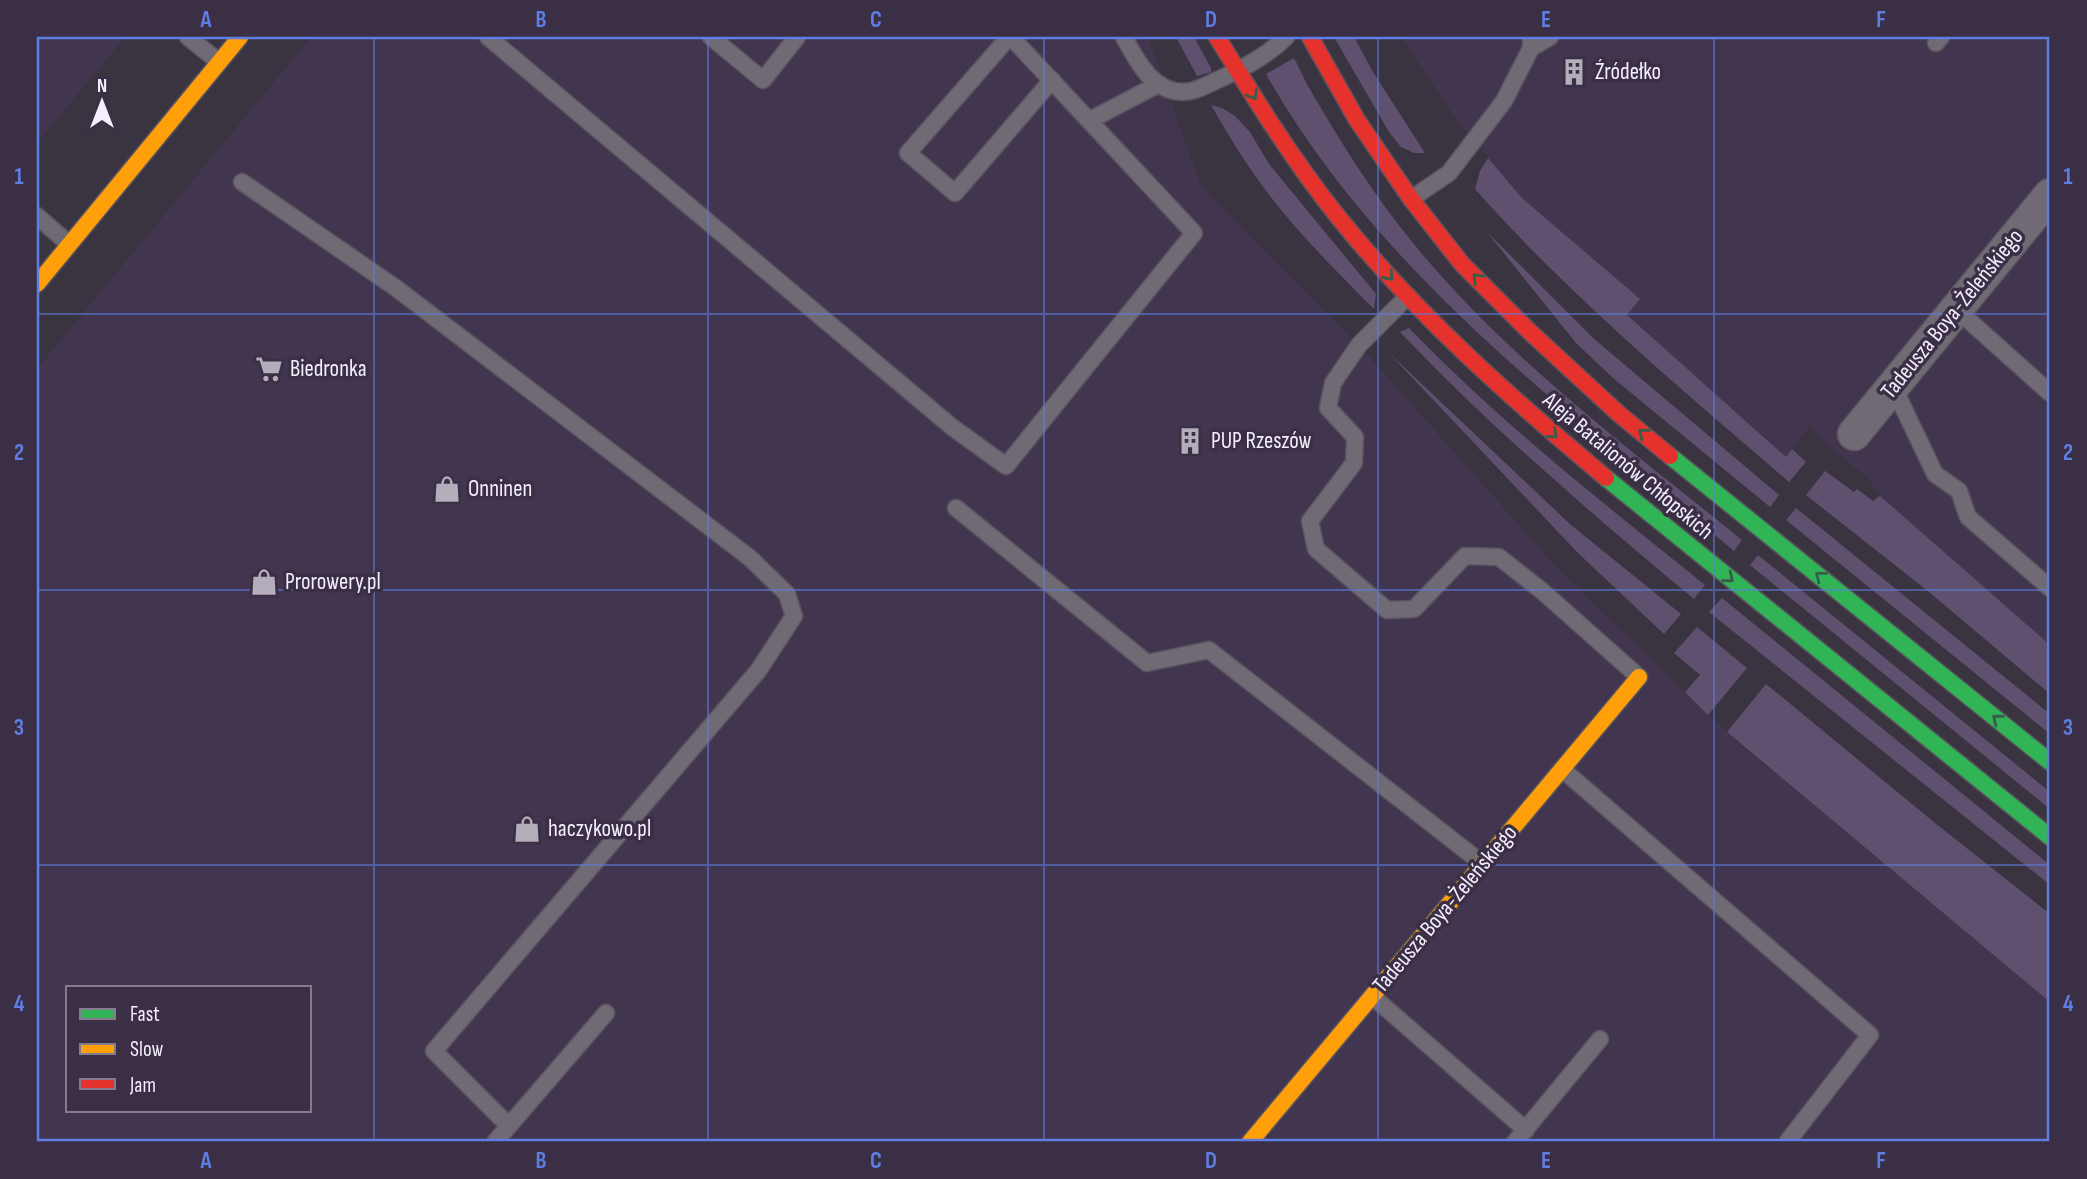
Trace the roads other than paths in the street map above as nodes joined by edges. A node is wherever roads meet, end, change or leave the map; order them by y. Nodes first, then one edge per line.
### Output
1 (188, 37) edge
2 (240, 37) edge
3 (488, 37) edge
4 (711, 37) edge
5 (797, 37) edge
6 (1010, 37) edge
7 (1124, 37) edge
8 (1217, 37) edge
9 (1286, 37) edge
10 (1310, 37) edge
11 (1550, 37) edge
12 (1531, 42) edge
13 (219, 62) junction
14 (1238, 71) junction
15 (1052, 80) junction
16 (1159, 85) junction
17 (1090, 120) junction
18 (242, 182) dead end
19 (2050, 195) edge
20 (1411, 199) junction
21 (37, 216) edge
22 (69, 244) junction
23 (37, 284) edge
24 (1408, 296) junction
25 (1956, 309) junction
26 (1893, 386) junction
27 (2050, 393) edge
28 (1854, 434) dead end
29 (956, 508) dead end
30 (2050, 589) edge
31 (1639, 677) joint
32 (2050, 762) edge
33 (1562, 769) junction
34 (2050, 837) edge
35 (1483, 864) junction
36 (1372, 996) junction
37 (606, 1013) dead end
38 (1600, 1039) dead end
39 (509, 1126) junction
40 (1521, 1136) edge
41 (1788, 1141) edge
42 (495, 1142) edge
43 (1250, 1142) edge

1 - 13 lane
2 - 13 main road
3 - 17 lane
4 - 5 lane
6 - 15 lane
6 - 15 lane
7 - 16 lane
8 - 14 main road, Aleja Batalionów Chłopskich
9 - 14 lane
10 - 20 main road, Aleja Batalionów Chłopskich
11 - 12 lane
12 - 20 lane
13 - 22 main road
14 - 16 lane
14 -> 24 main road, Aleja Batalionów Chłopskich
15 - 17 lane
16 - 17 lane
18 - 39 lane
19 - 25 street, Tadeusza Boya-Żeleńskiego
32 -> 20 main road, Aleja Batalionów Chłopskich
21 - 22 lane
22 - 23 main road
24 - 31 lane
24 -> 34 main road, Aleja Batalionów Chłopskich
25 - 26 street, Tadeusza Boya-Żeleńskiego
25 - 27 lane
26 - 28 street, Tadeusza Boya-Żeleńskiego
26 - 30 lane
29 - 35 lane
31 - 33 main road, Tadeusza Boya-Żeleńskiego
33 - 35 main road, Tadeusza Boya-Żeleńskiego
33 - 41 lane
35 - 36 main road, Tadeusza Boya-Żeleńskiego
36 - 40 lane
36 - 43 main road, Tadeusza Boya-Żeleńskiego
37 - 39 lane
38 - 40 lane
39 - 42 lane

